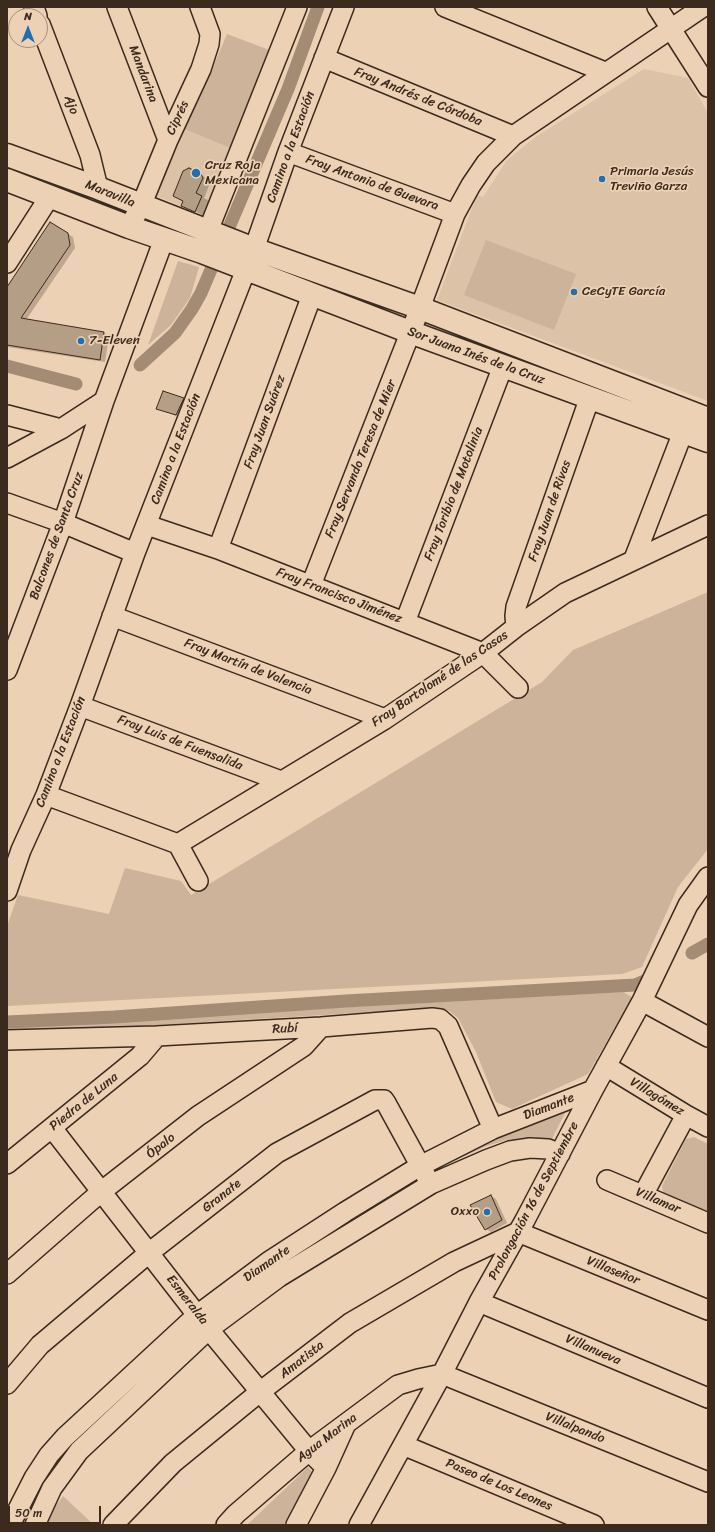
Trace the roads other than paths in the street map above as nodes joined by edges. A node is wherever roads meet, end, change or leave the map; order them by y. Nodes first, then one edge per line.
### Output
1 (117, 7) edge
2 (200, 7) edge
3 (297, 7) edge
4 (344, 7) edge
5 (445, 7) edge
6 (657, 7) edge
7 (703, 7) edge
8 (671, 28) junction
9 (48, 45) edge
10 (324, 58) junction
11 (605, 72) junction
12 (708, 87) edge
13 (513, 136) junction
14 (168, 140) junction
15 (288, 152) junction
16 (7, 155) edge
17 (7, 180) edge
18 (98, 188) junction
19 (50, 196) junction
20 (141, 206) junction
21 (455, 214) junction
22 (129, 227) junction
23 (210, 232) junction
24 (164, 239) junction
25 (247, 246) junction
26 (7, 263) edge
27 (240, 267) junction
28 (312, 295) junction
29 (420, 308) junction
30 (410, 332) junction
31 (503, 366) junction
32 (590, 397) junction
33 (104, 401) junction
34 (7, 415) edge
35 (708, 419) edge
36 (61, 429) junction
37 (683, 432) junction
38 (708, 441) edge
39 (7, 458) edge
40 (7, 503) edge
41 (63, 523) junction
42 (147, 525) junction
43 (708, 525) edge
44 (218, 549) junction
45 (135, 553) junction
46 (634, 559) junction
47 (310, 585) junction
48 (112, 616) junction
49 (405, 622) junction
50 (516, 627) junction
51 (483, 653) junction
52 (7, 670) edge
53 (518, 688) dead end
54 (80, 706) junction
55 (385, 718) junction
56 (281, 781) junction
57 (46, 795) junction
58 (178, 844) junction
59 (14, 847) edge
60 (708, 877) edge
61 (198, 881) dead end
62 (7, 891) edge
63 (642, 1001) junction
64 (321, 1027) junction
65 (157, 1036) junction
66 (708, 1037) edge
67 (7, 1040) edge
68 (606, 1066) junction
69 (593, 1090) junction
70 (686, 1115) junction
71 (708, 1127) edge
72 (52, 1128) junction
73 (492, 1129) junction
74 (560, 1154) junction
75 (7, 1164) edge
76 (420, 1166) junction
77 (607, 1180) dead end
78 (431, 1184) junction
79 (102, 1192) junction
80 (643, 1195) junction
81 (708, 1223) edge
82 (518, 1232) junction
83 (150, 1252) junction
84 (7, 1274) edge
85 (479, 1302) junction
86 (708, 1310) edge
87 (203, 1322) junction
88 (442, 1374) junction
89 (7, 1384) edge
90 (261, 1391) junction
91 (708, 1398) edge
92 (346, 1423) junction
93 (403, 1446) junction
94 (309, 1451) junction
95 (326, 1468) junction
96 (708, 1482) edge
97 (365, 1523) edge
98 (10, 1525) edge
99 (35, 1525) edge
100 (113, 1525) edge
101 (226, 1525) edge
102 (296, 1525) edge
103 (594, 1525) edge

1 - 14 street, Mandarina
2 - 14 street, Ciprés
3 - 23 street
4 - 10 street, Camino a la Estación
5 - 11 street
6 - 8 street
7 - 8 street, Fray Servando Teresa de Mier
8 - 11 street, Fray Servando Teresa de Mier
8 - 12 street
9 - 18 street, Ajo
10 - 13 street, Fray Andrés de Córdoba
10 - 15 street, Camino a la Estación
11 - 13 street, Fray Servando Teresa de Mier
13 - 21 street, Fray Servando Teresa de Mier
14 - 20 street, Ciprés
15 - 21 street, Fray Antonio de Guevara
15 - 25 street, Camino a la Estación
16 - 18 main road, Maravilla
17 - 19 main road, Maravilla
18 - 20 main road, Maravilla
19 - 22 main road, Maravilla
19 - 26 street
20 - 22 street, Ciprés
20 - 23 main road, Maravilla
21 - 29 street, Fray Servando Teresa de Mier
22 - 24 main road, Maravilla
23 - 25 main road, Maravilla
24 - 27 main road, Maravilla
24 - 33 street, Balcones de Santa Cruz
25 - 27 street, Camino a la Estación
25 - 29 main road, Sor Juana Inés de la Cruz
27 - 28 main road, Sor Juana Inés de la Cruz
27 - 42 street, Camino a la Estación
28 - 30 main road, Sor Juana Inés de la Cruz
28 - 44 street, Fray Juan Suárez
29 - 30 street, Fray Servando Teresa de Mier
29 - 35 main road, Sor Juana Inés de la Cruz
30 - 31 main road, Sor Juana Inés de la Cruz
30 - 47 street, Fray Servando Teresa de Mier
31 - 32 main road, Sor Juana Inés de la Cruz
31 - 49 street, Fray Toribio de Motolinia
32 - 37 main road, Sor Juana Inés de la Cruz
32 - 50 street, Fray Juan de Rivas
33 - 36 street
33 - 41 street, Balcones de Santa Cruz
34 - 36 street
36 - 39 street
37 - 38 main road, Sor Juana Inés de la Cruz
37 - 46 street
40 - 41 street
41 - 45 street
41 - 52 street, Balcones de Santa Cruz
42 - 44 street, Fray Francisco Jiménez
42 - 45 street, Camino a la Estación
43 - 46 street, Fray Bartolomé de las Casas
44 - 47 street, Fray Francisco Jiménez
45 - 48 street, Camino a la Estación
46 - 50 street, Fray Bartolomé de las Casas
47 - 49 street, Fray Francisco Jiménez
48 - 54 street, Camino a la Estación
48 - 55 street, Fray Martín de Valencia
49 - 51 street, Fray Francisco Jiménez
50 - 51 street, Fray Bartolomé de las Casas
51 - 53 street, Fray Francisco Jiménez
51 - 55 street, Fray Bartolomé de las Casas
54 - 56 street, Fray Luis de Fuensalida
54 - 57 street, Camino a la Estación
55 - 56 street, Fray Bartolomé de las Casas
56 - 58 street, Fray Bartolomé de las Casas
57 - 58 street
57 - 59 street, Camino a la Estación
58 - 61 street
59 - 62 street, Camino a la Estación
60 - 63 street, Prolongación 16 de Septiembre
63 - 66 street
63 - 68 street, Prolongación 16 de Septiembre
64 - 65 street, Rubí
64 - 73 street, Rubí
64 - 79 street, Ópalo
65 - 67 street, Rubí
65 - 72 street, Piedra de Luna
68 - 69 street, Prolongación 16 de Septiembre
68 - 70 street, Villagómez
69 - 73 street, Diamante
69 - 74 street, Prolongación 16 de Septiembre
70 - 71 street, Villagómez
70 - 80 street
72 - 75 street, Piedra de Luna
72 - 79 street, Esmeralda
73 - 76 street, Diamante
74 - 78 street, Diamante
74 - 82 street, Prolongación 16 de Septiembre
76 - 78 street, Granate
76 - 83 street, Granate
76 - 87 street, Diamante
77 - 80 street, Villamar
78 - 87 street, Diamante
79 - 83 street, Esmeralda
79 - 84 street, Ópalo
80 - 81 street, Villamar
82 - 85 street, Prolongación 16 de Septiembre
82 - 86 street, Villaseñor
82 - 90 street, Amatista
83 - 87 street, Esmeralda
83 - 89 street, Granate
85 - 88 street, Prolongación 16 de Septiembre
85 - 91 street, Villanueva
87 - 90 street, Esmeralda
87 - 98 street, Diamante
87 - 99 street, Diamante
88 - 92 street, Agua Marina
88 - 93 street, Prolongación 16 de Septiembre
88 - 96 street, Villalpando
90 - 94 street, Esmeralda
90 - 100 street, Amatista
92 - 94 street, Agua Marina
92 - 95 street
93 - 97 street, Prolongación 16 de Septiembre
93 - 103 street, Paseo de Los Leones
94 - 95 street, Esmeralda
94 - 101 street, Agua Marina
95 - 102 street

